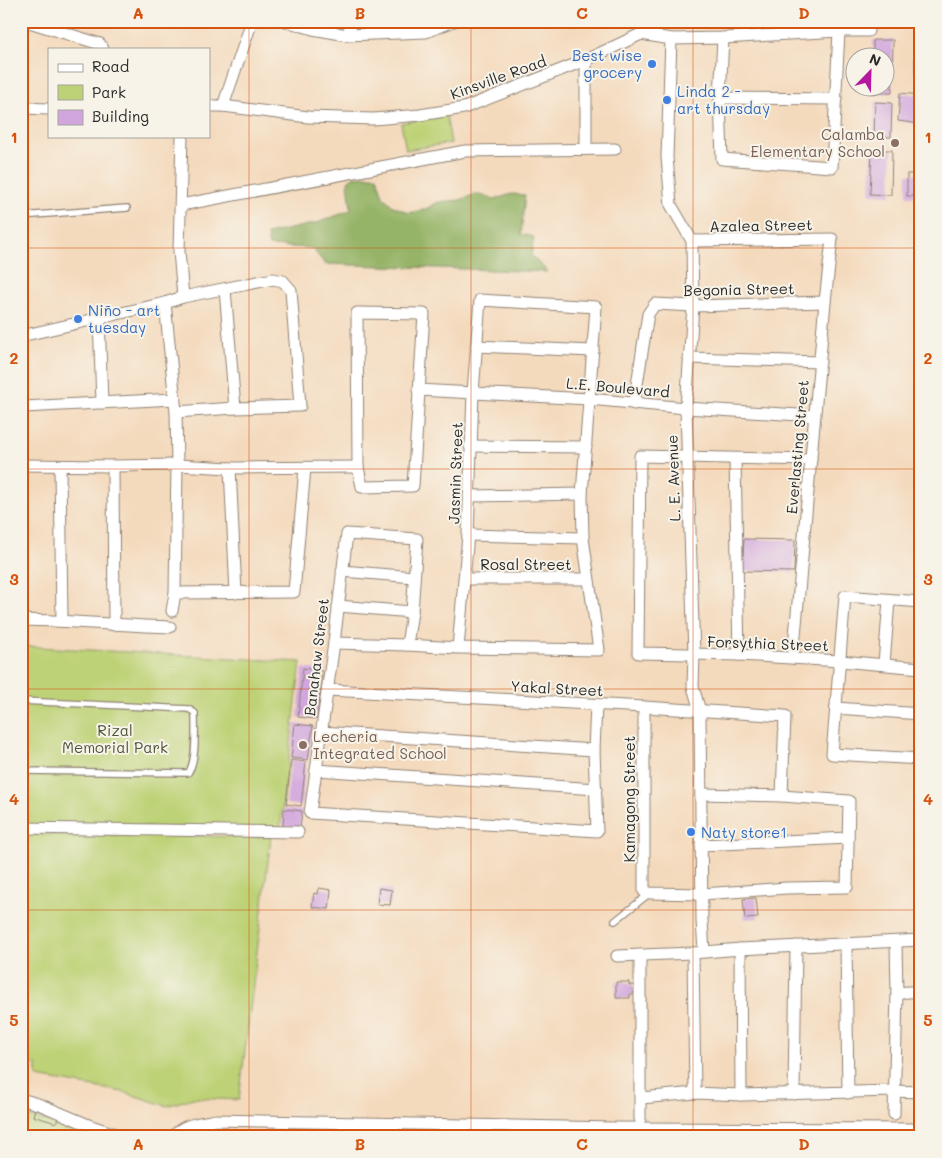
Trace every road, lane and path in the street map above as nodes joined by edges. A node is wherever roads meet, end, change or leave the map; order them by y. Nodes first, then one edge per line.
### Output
1 (26, 21) edge
2 (252, 21) edge
3 (286, 21) edge
4 (353, 21) edge
5 (454, 21) edge
6 (640, 21) edge
7 (839, 31) junction
8 (868, 31) dead end
9 (347, 34) junction
10 (641, 34) junction
11 (723, 38) junction
12 (671, 39) junction
13 (102, 48) edge
14 (586, 60) junction
15 (720, 98) junction
16 (836, 99) junction
17 (210, 106) edge
18 (223, 106) junction
19 (21, 108) edge
20 (48, 109) edge
21 (182, 138) edge
22 (586, 149) junction
23 (615, 149) dead end
24 (181, 205) junction
25 (127, 208) dead end
26 (21, 216) edge
27 (832, 239) joint
28 (692, 241) junction
29 (225, 288) junction
30 (183, 297) junction
31 (825, 302) junction
32 (165, 303) junction
33 (693, 306) junction
34 (99, 317) junction
35 (21, 336) edge
36 (476, 346) junction
37 (592, 351) junction
38 (689, 358) junction
39 (820, 362) junction
40 (418, 390) junction
41 (473, 393) junction
42 (174, 399) junction
43 (589, 399) junction
44 (21, 402) edge
45 (102, 403) junction
46 (634, 404) junction
47 (236, 408) junction
48 (686, 408) junction
49 (176, 412) junction
50 (815, 416) junction
51 (470, 446) junction
52 (586, 447) junction
53 (687, 458) junction
54 (735, 459) junction
55 (811, 460) junction
56 (21, 465) edge
57 (177, 465) junction
58 (60, 466) junction
59 (113, 466) junction
60 (358, 467) junction
61 (230, 468) junction
62 (305, 468) junction
63 (582, 494) junction
64 (470, 496) junction
65 (468, 535) junction
66 (583, 538) junction
67 (342, 571) junction
68 (414, 577) junction
69 (588, 578) junction
70 (464, 579) junction
71 (236, 592) junction
72 (175, 593) junction
73 (889, 600) junction
74 (921, 602) edge
75 (338, 606) junction
76 (172, 611) dead end
77 (412, 612) junction
78 (21, 620) edge
79 (62, 620) junction
80 (114, 625) junction
81 (170, 627) dead end
82 (334, 643) junction
83 (407, 645) junction
84 (458, 648) junction
85 (694, 655) junction
86 (739, 655) junction
87 (793, 658) junction
88 (840, 661) junction
89 (884, 664) junction
90 (921, 668) edge
91 (328, 690) junction
92 (21, 701) edge
93 (596, 705) junction
94 (644, 707) junction
95 (836, 708) junction
96 (700, 711) junction
97 (921, 714) edge
98 (322, 732) junction
99 (594, 750) junction
100 (921, 760) edge
101 (316, 770) junction
102 (21, 771) edge
103 (596, 789) junction
104 (702, 794) junction
105 (782, 796) junction
106 (21, 828) edge
107 (298, 832) dead end
108 (848, 838) junction
109 (701, 845) junction
110 (647, 892) junction
111 (702, 894) junction
112 (614, 921) dead end
113 (921, 940) edge
114 (896, 942) junction
115 (846, 944) junction
116 (796, 946) junction
117 (740, 948) junction
118 (698, 952) junction
119 (640, 955) junction
120 (617, 956) dead end
121 (921, 991) edge
122 (897, 993) junction
123 (893, 1091) junction
124 (921, 1092) edge
125 (694, 1093) junction
126 (848, 1093) junction
127 (794, 1094) junction
128 (741, 1095) junction
129 (641, 1098) junction
130 (21, 1099) edge
131 (894, 1114) dead end
132 (640, 1119) dead end
133 (921, 1129) edge
134 (124, 1137) edge
135 (174, 1137) edge

1 - 13 street
2 - 18 street
3 - 9 street
4 - 9 street
5 - 9 street
6 - 10 street
7 - 8 street
7 - 11 street
7 - 16 street
10 - 12 street
10 - 14 street, Kinsville Road
11 - 12 street
11 - 15 street
12 - 28 street, L. E. Avenue
14 - 18 street, Kinsville Road
14 - 22 street
15 - 16 street
15 - 16 street
17 - 18 street, Kinsville Road
19 - 20 street
21 - 24 street
22 - 23 street
22 - 24 street
24 - 30 street
25 - 26 lane
27 - 28 street, Azalea Street
27 - 31 street, Everlasting Street
28 - 33 street, L. E. Avenue
29 - 30 street
29 - 47 street
29 - 47 street
30 - 32 street
31 - 33 street, Begonia Street
31 - 39 street, Everlasting Street
32 - 34 street
32 - 42 street
33 - 38 street, L. E. Avenue
33 - 46 street, Begonia Street
34 - 35 street
34 - 45 street
36 - 37 street
36 - 37 street, Jasmin Street
36 - 41 street, Jasmin Street
37 - 43 street
38 - 39 street
38 - 48 street, L. E. Avenue
39 - 50 street, Everlasting Street
40 - 41 street, L.E. Boulevard
40 - 60 street
40 - 60 street
41 - 43 street, L.E. Boulevard
41 - 51 street, Jasmin Street
42 - 45 street
42 - 49 street
43 - 46 street, L.E. Boulevard
43 - 52 street
44 - 45 street
46 - 48 street, L.E. Boulevard
47 - 49 street
48 - 50 street, L.E. Boulevard
48 - 53 street, L. E. Avenue
49 - 57 street
50 - 55 street, Everlasting Street
51 - 52 street
51 - 64 street, Jasmin Street
52 - 63 street
53 - 54 street
53 - 85 street, L. E. Avenue
53 - 85 street, Forsythia Street
54 - 55 street
54 - 86 street
55 - 87 street, Everlasting Street
56 - 58 street
57 - 59 street
57 - 61 street
57 - 72 street
58 - 59 street
58 - 79 street
59 - 80 street
60 - 62 street
61 - 62 street
61 - 71 street
62 - 71 street
63 - 64 street
63 - 66 street
64 - 65 street, Jasmin Street
65 - 66 street
65 - 70 street, Jasmin Street
66 - 69 street
67 - 68 street
67 - 68 street, Banahaw Street
67 - 75 street, Banahaw Street
68 - 77 street
69 - 70 street, Rosal Street
69 - 84 street
70 - 84 street, Jasmin Street
71 - 72 street
72 - 76 street
73 - 74 street
73 - 88 street
73 - 89 street
75 - 77 street
75 - 82 street, Banahaw Street
77 - 83 street
78 - 79 street
79 - 80 street
80 - 81 street
82 - 83 street
82 - 91 street, Banahaw Street
83 - 84 street
85 - 86 street, Forsythia Street
85 - 96 street, L. E. Avenue
86 - 87 street, Forsythia Street
87 - 88 street, Forsythia Street
88 - 89 street, Forsythia Street
88 - 95 street
89 - 90 street, Forsythia Street
91 - 93 street, Yakal Street
91 - 98 street, Banahaw Street
92 - 102 lane
93 - 94 street, Yakal Street
93 - 99 street
94 - 96 street, Yakal Street
94 - 110 street, Kamagong Street
95 - 97 street
95 - 100 street
96 - 104 street, L. E. Avenue
96 - 105 street, Yakal Street
98 - 99 street
98 - 101 street, Banahaw Street
99 - 103 street
101 - 103 street
101 - 103 street, Banahaw Street
104 - 105 street
104 - 109 street, L. E. Avenue
105 - 108 street
106 - 107 street
108 - 109 street
108 - 111 street
109 - 111 street, L. E. Avenue
110 - 111 street
110 - 112 lane
111 - 118 street, L. E. Avenue
113 - 114 street
114 - 115 street
114 - 122 street
115 - 116 street
115 - 126 street
116 - 117 street
116 - 127 street
117 - 118 street
117 - 128 street
118 - 119 street
118 - 125 street, L. E. Avenue
119 - 120 street
119 - 129 street
121 - 122 street
122 - 123 street
123 - 124 street
123 - 126 street
123 - 131 street
125 - 128 street
125 - 129 street
126 - 127 street
127 - 128 street
129 - 132 street
130 - 134 street
133 - 135 street

